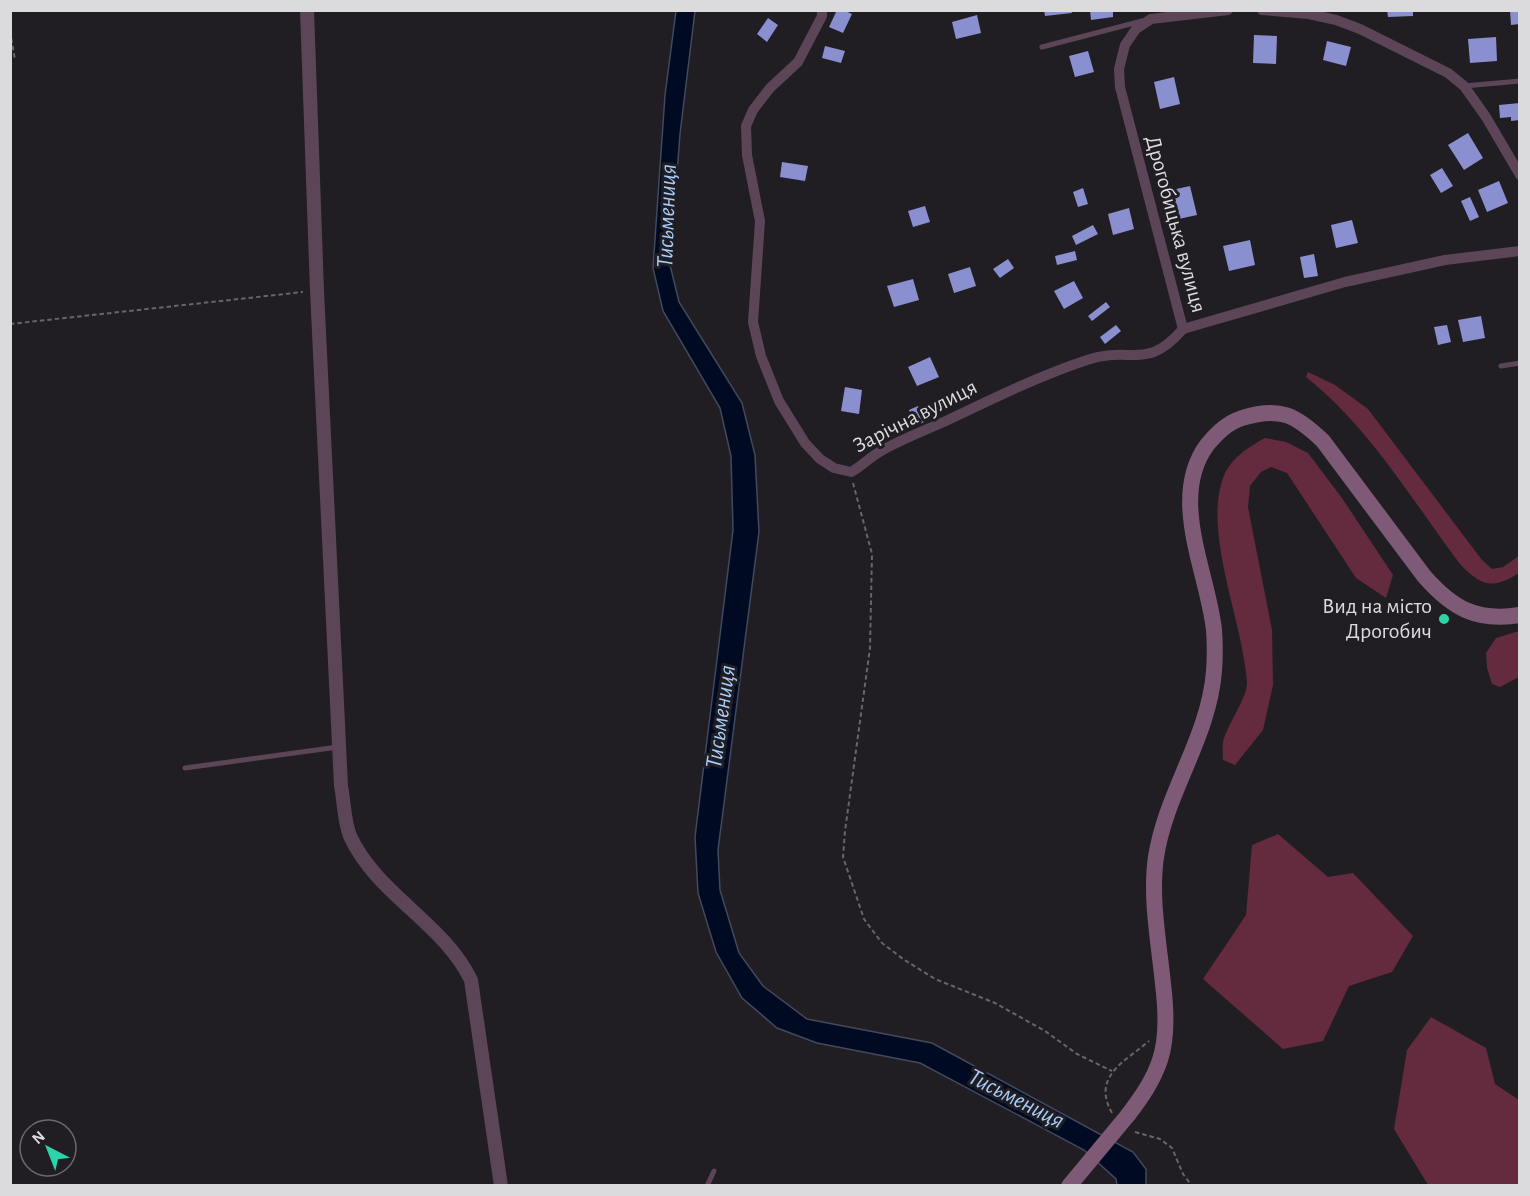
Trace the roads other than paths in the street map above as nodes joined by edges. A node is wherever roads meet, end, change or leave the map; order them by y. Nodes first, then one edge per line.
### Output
1 (307, 10) edge
2 (822, 10) edge
3 (1228, 10) edge
4 (1262, 10) edge
5 (1151, 19) junction
6 (1042, 47) dead end
7 (1520, 81) edge
8 (1464, 86) junction
9 (1520, 175) edge
10 (1520, 251) edge
11 (1183, 329) junction
12 (1520, 363) edge
13 (1501, 366) dead end
14 (1520, 615) edge
15 (339, 747) junction
16 (185, 768) dead end
17 (714, 1171) dead end
18 (501, 1185) edge
19 (707, 1185) edge
20 (1069, 1185) edge

1 - 15 street
2 - 11 street, Зарічна вулиця
3 - 5 street
4 - 8 street
5 - 6 lane
5 - 11 street, Дрогобицька вулиця
7 - 8 lane
8 - 9 street
10 - 11 street, Дрогобицька вулиця
12 - 13 lane
14 - 20 main road, bridge
15 - 16 lane
15 - 18 street
17 - 19 lane

